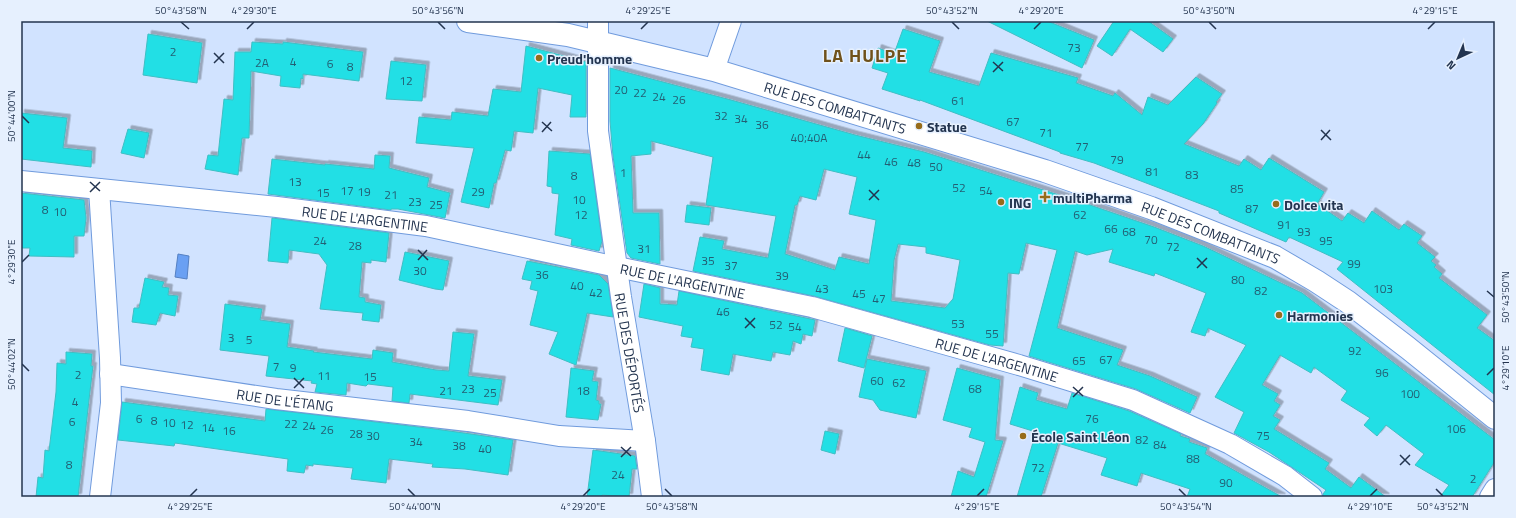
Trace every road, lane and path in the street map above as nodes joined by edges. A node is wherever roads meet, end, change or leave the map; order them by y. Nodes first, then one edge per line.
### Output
1 (468, 21) edge
2 (731, 21) edge
3 (599, 31) edge
4 (714, 70) junction
5 (21, 181) edge
6 (99, 189) junction
7 (617, 267) junction
8 (110, 374) junction
9 (1495, 418) edge
10 (645, 441) junction
11 (1495, 489) edge
12 (100, 497) edge
13 (652, 497) edge
14 (1312, 497) edge
15 (1490, 497) edge

1 - 3 main road, RUE DES COMBATTANTS
2 - 4 street
3 - 4 main road, RUE DES COMBATTANTS
3 - 7 street, RUE DES DÉPORTÉS
4 - 9 main road, RUE DES COMBATTANTS
5 - 6 street, RUE DE L'ARGENTINE
6 - 7 street, RUE DE L'ARGENTINE
6 - 8 street
7 - 10 street, RUE DES DÉPORTÉS
7 - 14 street, RUE DE L'ARGENTINE
8 - 10 street, RUE DE L'ÉTANG
8 - 12 street
10 - 13 street, RUE DES DÉPORTÉS
11 - 15 street

